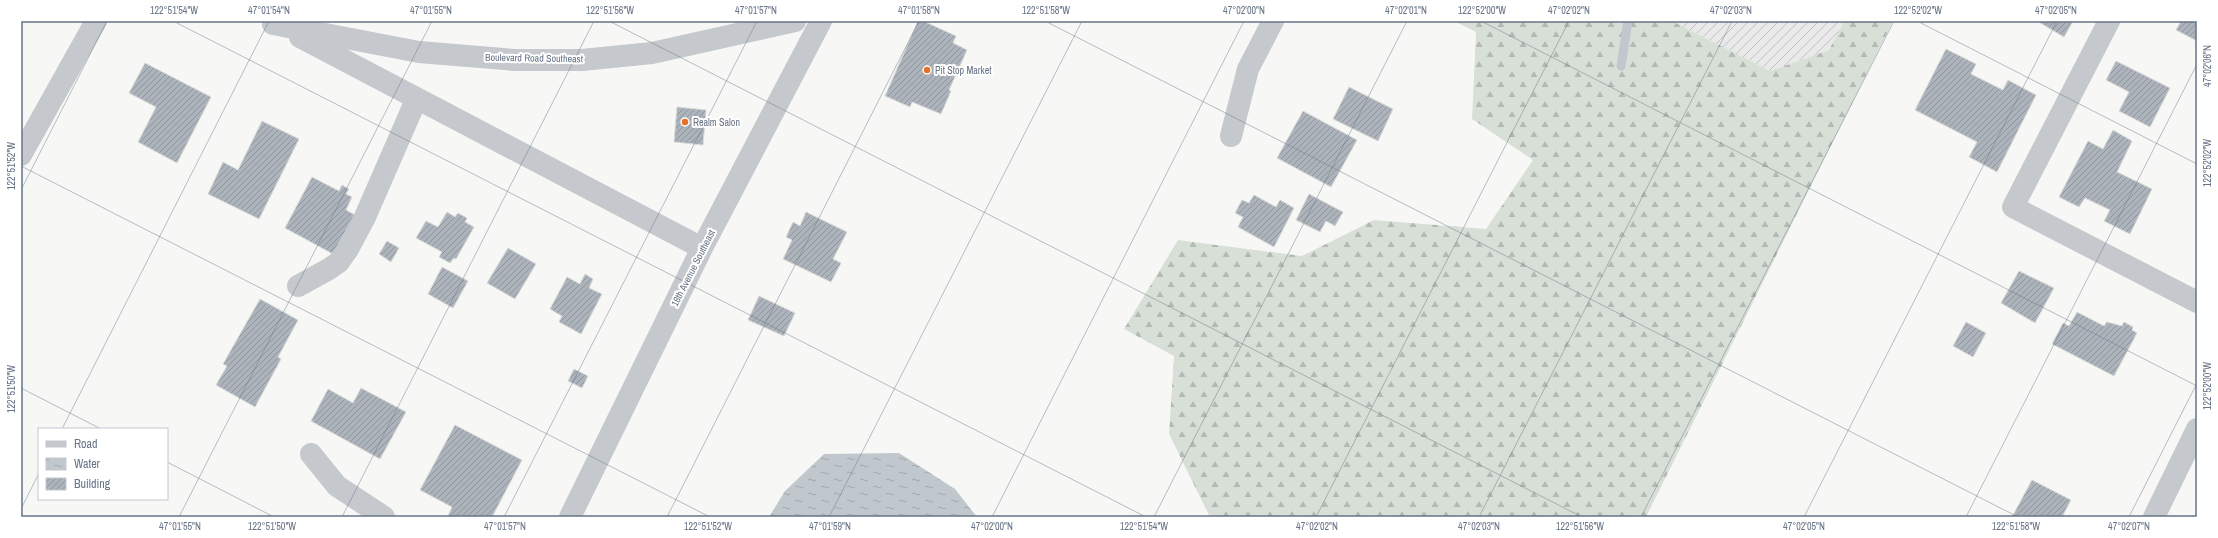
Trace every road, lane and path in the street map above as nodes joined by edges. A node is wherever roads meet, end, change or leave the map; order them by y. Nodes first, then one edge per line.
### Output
1 (96, 21) edge
2 (795, 21) edge
3 (821, 21) edge
4 (1273, 21) edge
5 (2109, 21) edge
6 (270, 22) edge
7 (416, 100) junction
8 (27, 132) edge
9 (1231, 136) dead end
10 (21, 155) edge
11 (702, 248) junction
12 (298, 286) dead end
13 (2197, 302) edge
14 (2197, 429) edge
15 (311, 454) dead end
16 (384, 517) edge
17 (570, 517) edge
18 (2154, 517) edge

1 - 8 street
2 - 6 street, Boulevard Road Southeast
3 - 11 street, 18th Avenue Southeast
4 - 9 street
5 - 13 street
6 - 7 street, Boulevard Road Southeast
7 - 11 street, Boulevard Road Southeast
7 - 12 street
8 - 10 street
11 - 17 street, 18th Avenue Southeast
14 - 18 street
15 - 16 street

